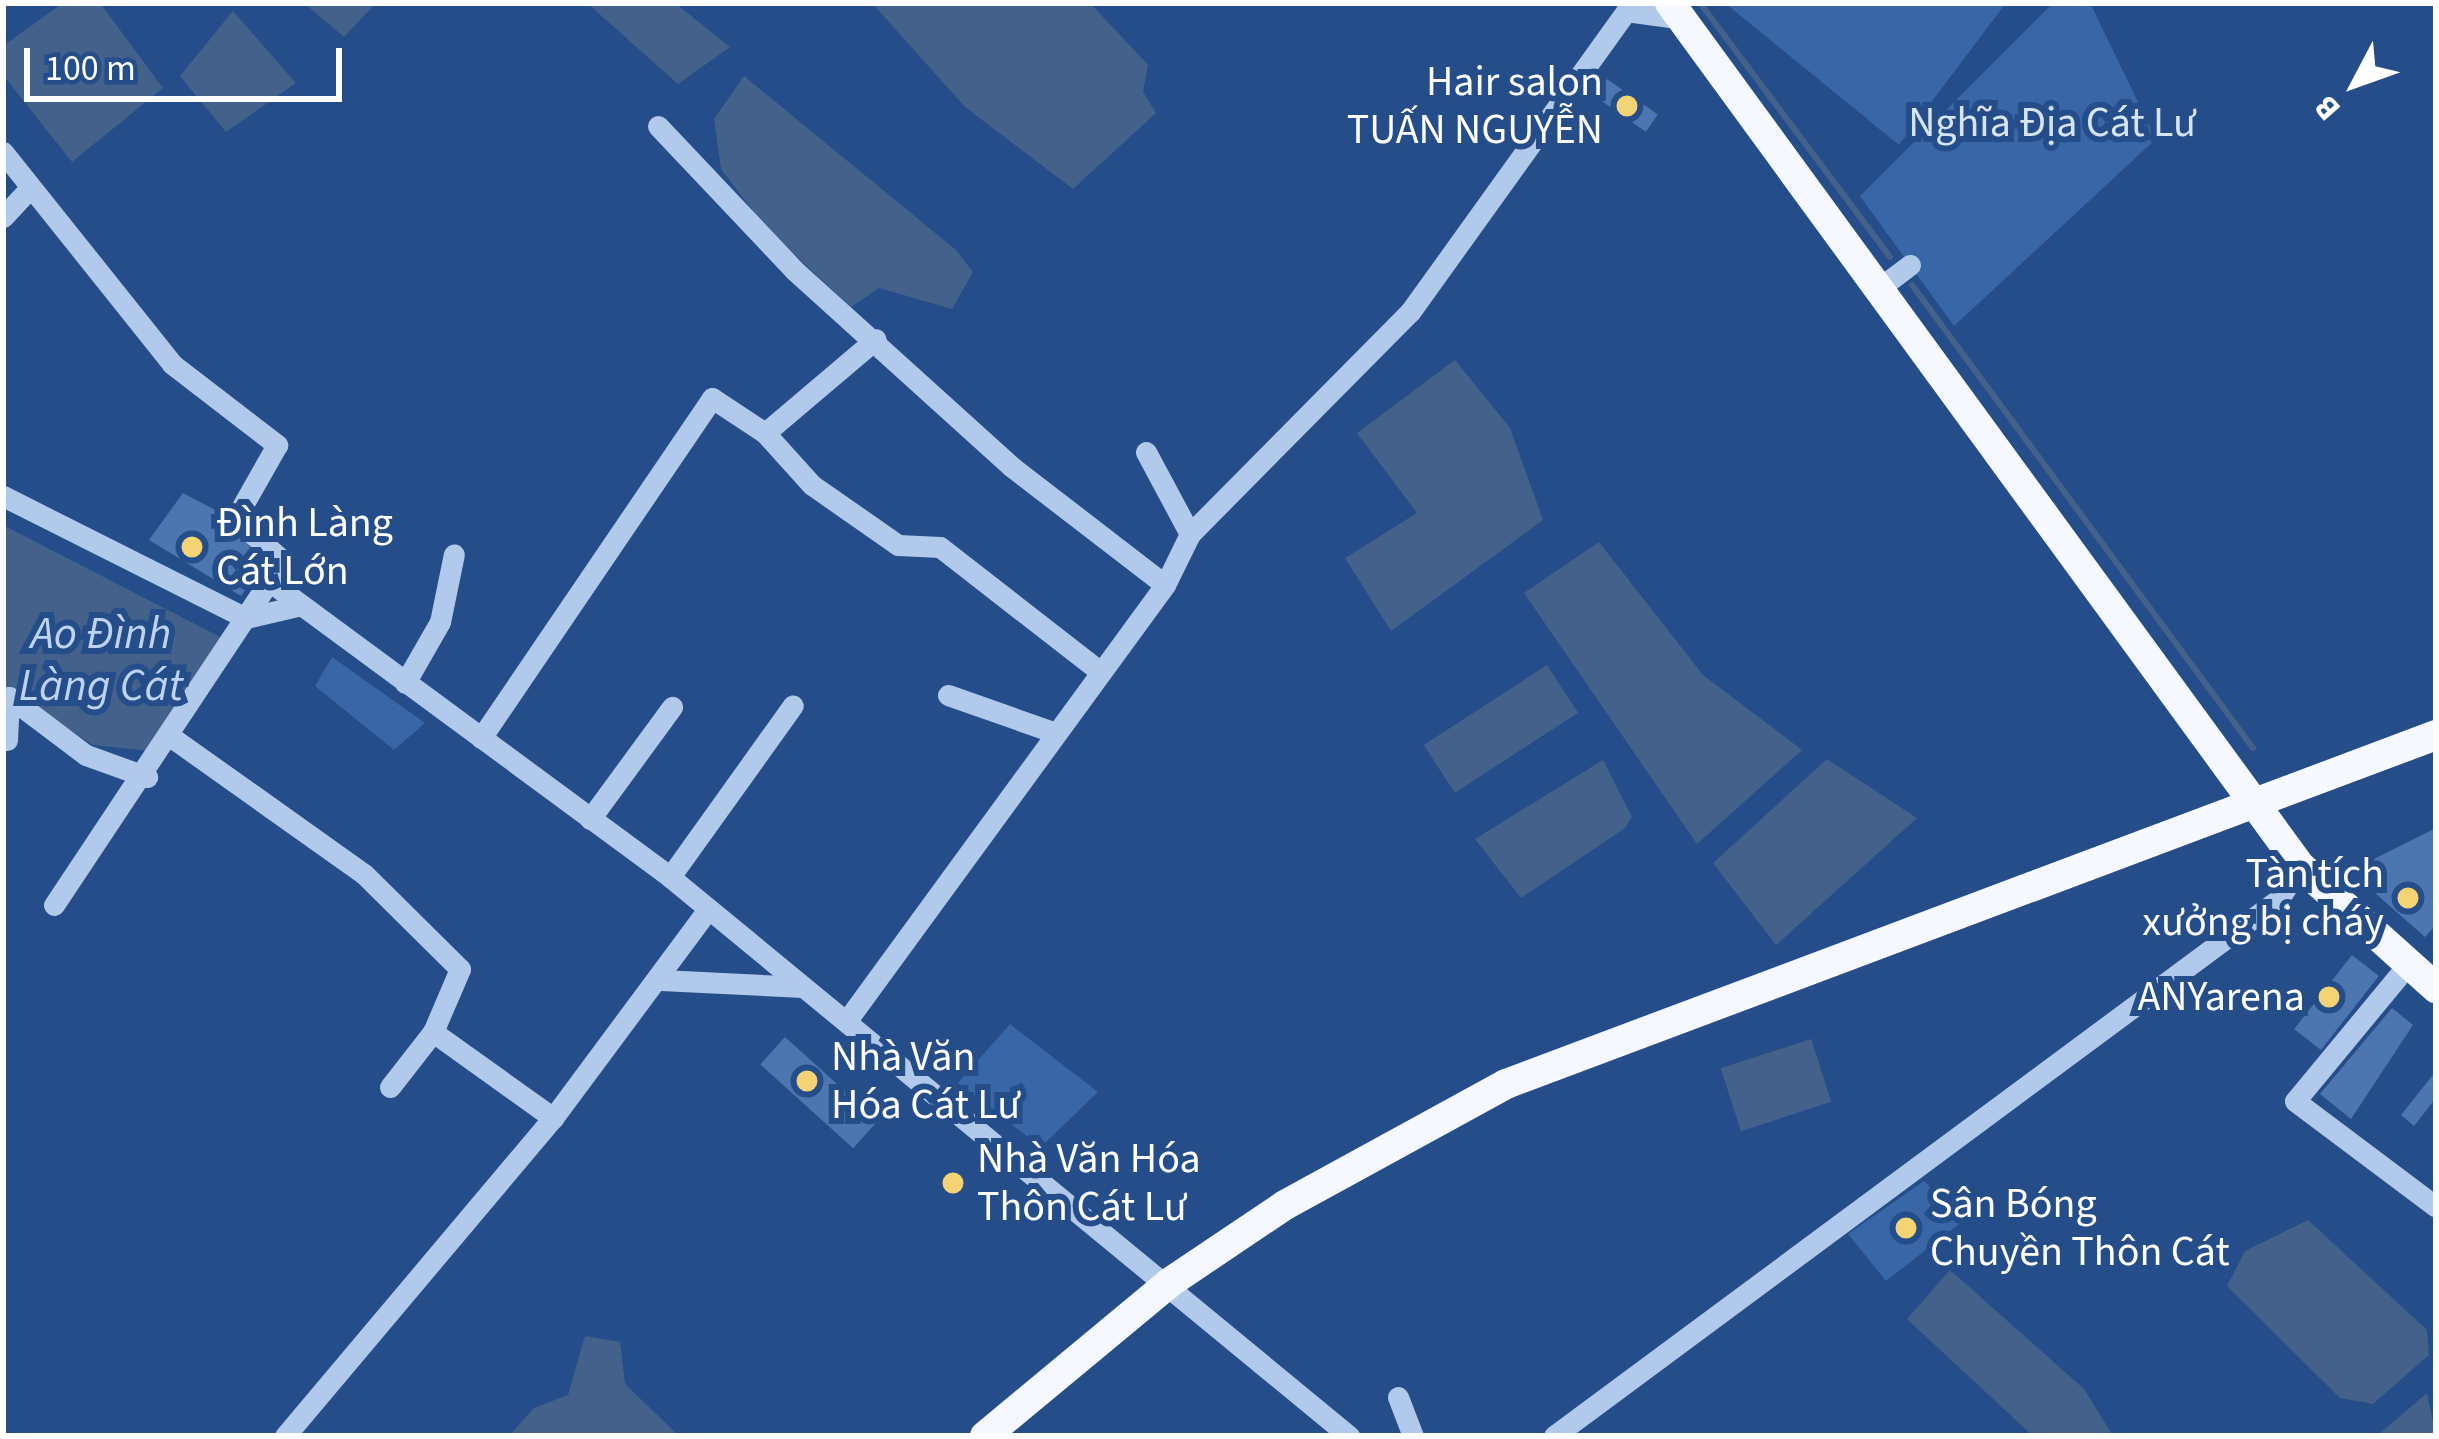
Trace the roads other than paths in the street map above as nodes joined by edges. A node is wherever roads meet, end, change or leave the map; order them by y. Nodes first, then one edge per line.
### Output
1 (1629, 7) edge
2 (1673, 10) edge
3 (658, 126) dead end
4 (3, 152) edge
5 (30, 188) junction
6 (3, 218) edge
7 (1910, 265) dead end
8 (1882, 286) junction
9 (876, 340) junction
10 (765, 433) junction
11 (1146, 452) dead end
12 (3, 496) edge
13 (1190, 534) junction
14 (454, 554) dead end
15 (269, 581) junction
16 (1165, 585) junction
17 (302, 605) junction
18 (246, 618) junction
19 (1099, 670) junction
20 (405, 683) junction
21 (6, 694) edge
22 (948, 695) dead end
23 (793, 705) dead end
24 (672, 707) dead end
25 (1053, 732) junction
26 (2436, 736) edge
27 (481, 738) junction
28 (174, 739) junction
29 (7, 740) dead end
30 (147, 777) junction
31 (2253, 802) junction
32 (590, 819) junction
33 (2296, 877) junction
34 (670, 878) junction
35 (55, 905) dead end
36 (707, 911) junction
37 (2410, 962) junction
38 (662, 980) junction
39 (802, 987) junction
40 (2436, 988) edge
41 (848, 1019) junction
42 (434, 1031) junction
43 (390, 1087) dead end
44 (553, 1118) junction
45 (2436, 1207) edge
46 (1169, 1283) junction
47 (1398, 1397) dead end
48 (285, 1436) edge
49 (985, 1436) edge
50 (1348, 1436) edge
51 (1413, 1436) edge
52 (1554, 1436) edge

1 - 2 street
1 - 13 street
2 - 8 main road
3 - 9 street
4 - 5 street
5 - 6 street
5 - 15 street
7 - 8 street
8 - 31 main road
9 - 10 street
9 - 16 street
10 - 19 street
10 - 27 street
11 - 13 street
12 - 18 street
13 - 16 street
14 - 20 street
15 - 17 street
15 - 18 street
16 - 19 street
17 - 18 street
17 - 20 street
18 - 28 street
19 - 25 street
20 - 27 street
21 - 29 street
21 - 30 street
22 - 25 street
23 - 34 street
24 - 32 street
25 - 41 street
26 - 31 main road
27 - 32 street
28 - 30 street
28 - 42 street
30 - 35 street
31 - 33 main road
31 - 46 main road
32 - 34 street
33 - 37 main road
33 - 52 street
34 - 36 street
36 - 38 street
36 - 39 street
37 - 40 main road
37 - 45 street
38 - 39 street
38 - 44 street
39 - 41 street
41 - 46 street
42 - 43 street
42 - 44 street
44 - 48 street
46 - 49 main road
46 - 50 street
47 - 51 street

